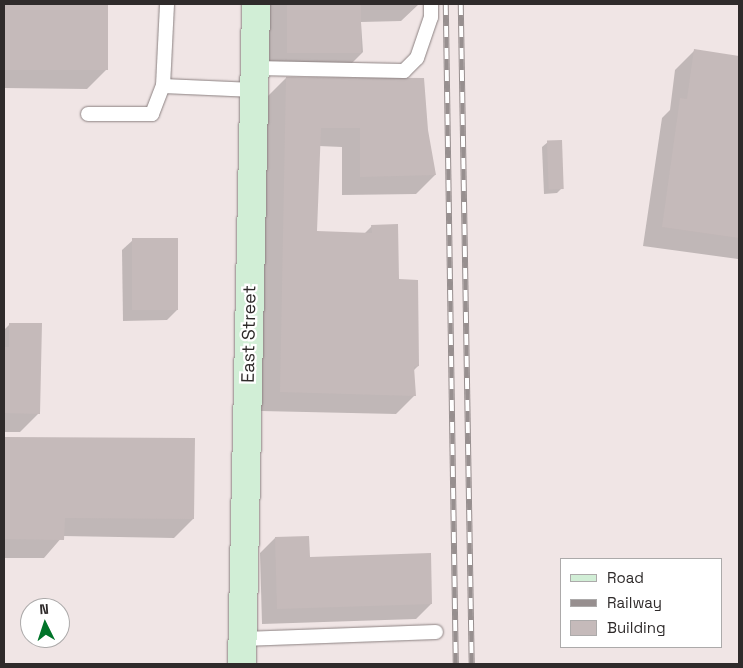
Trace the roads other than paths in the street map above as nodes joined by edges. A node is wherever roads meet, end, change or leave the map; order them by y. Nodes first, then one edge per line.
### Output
1 (167, 4) edge
2 (256, 4) edge
3 (431, 4) edge
4 (255, 79) junction
5 (163, 86) junction
6 (88, 114) dead end
7 (436, 632) dead end
8 (243, 652) edge

1 - 5 lane
2 - 4 main road, East Street
3 - 4 lane
4 - 5 lane
4 - 8 main road, East Street
5 - 6 lane
7 - 8 lane

